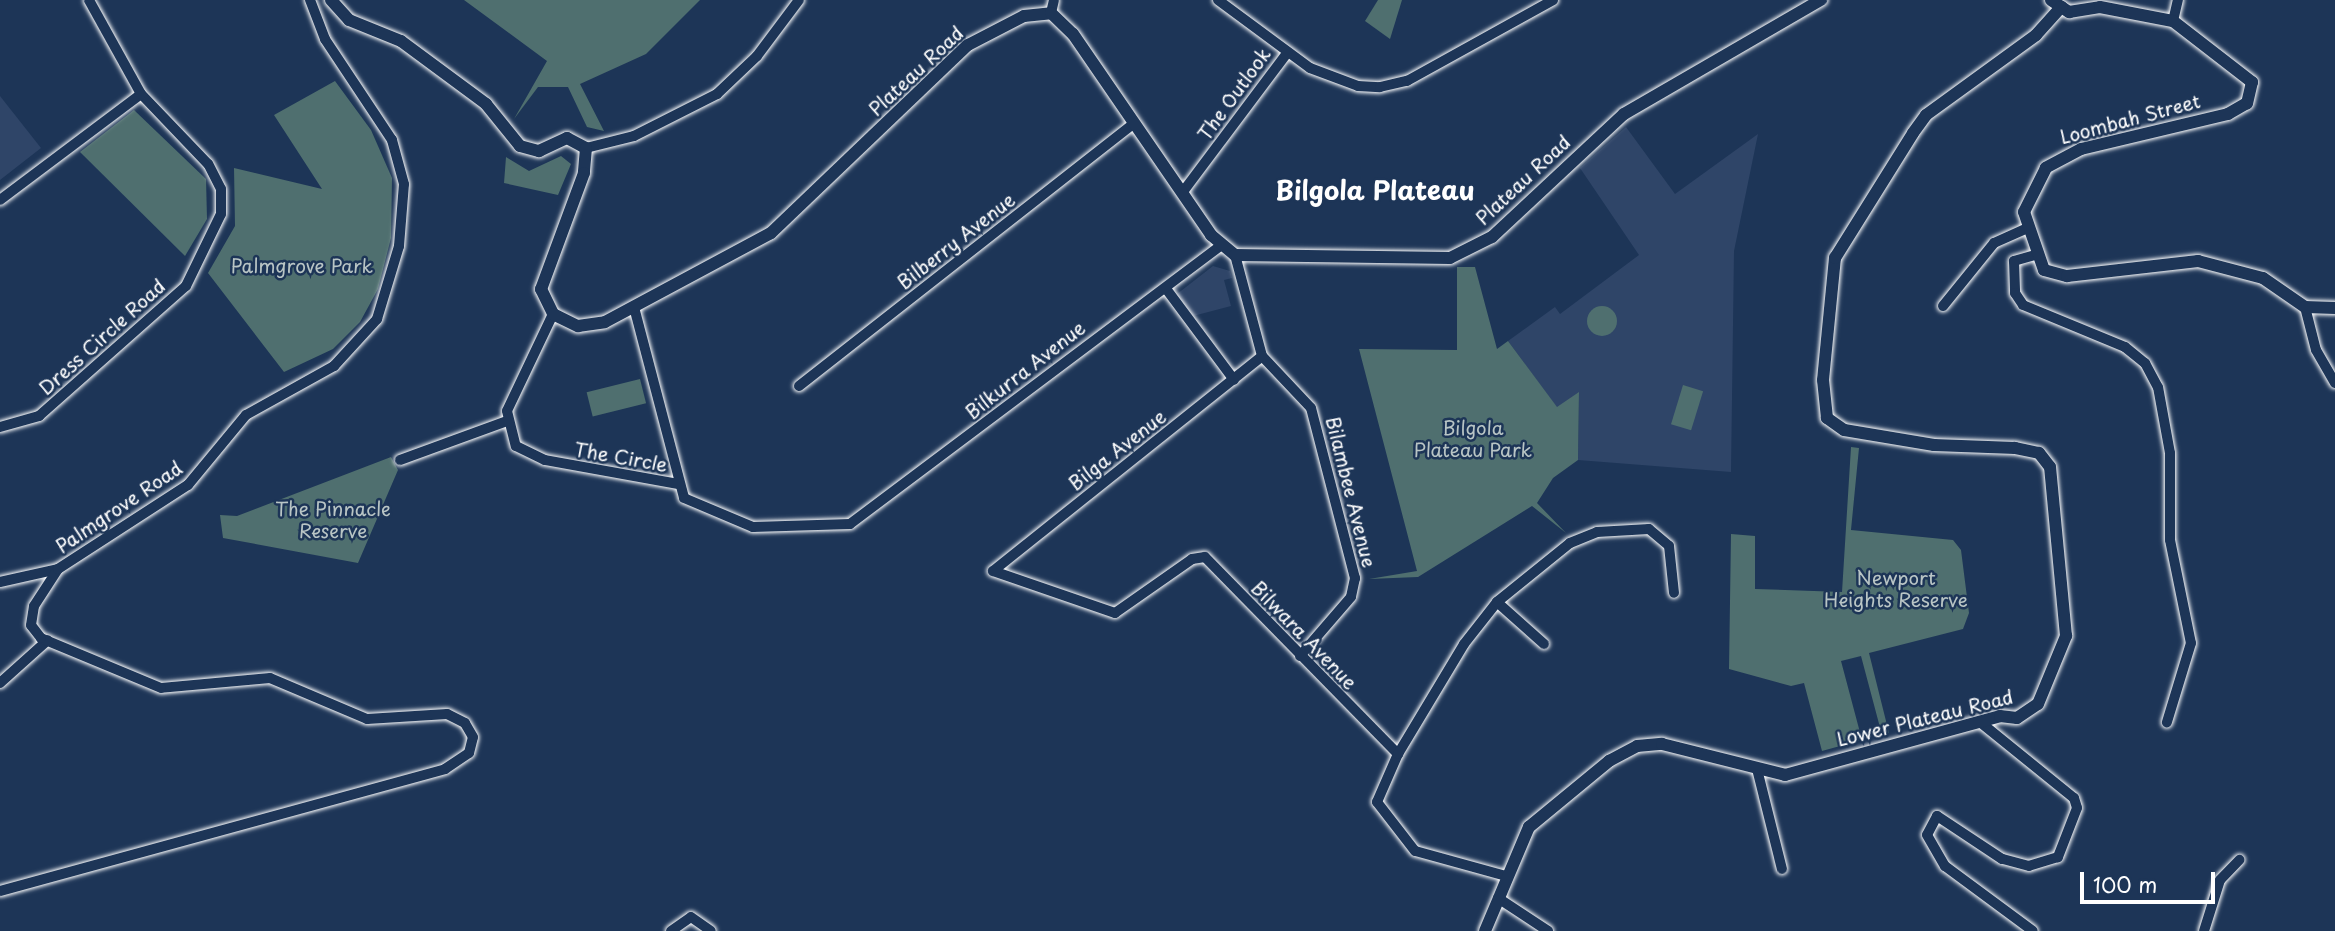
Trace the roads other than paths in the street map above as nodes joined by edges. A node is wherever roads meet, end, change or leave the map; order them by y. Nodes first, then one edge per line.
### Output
1 (89, 0) edge
2 (310, 0) edge
3 (331, 0) edge
4 (799, 0) edge
5 (1054, 0) edge
6 (1218, 0) edge
7 (1553, 0) edge
8 (1821, 0) edge
9 (2178, 0) edge
10 (2056, 4) edge
11 (1051, 13) junction
12 (2173, 21) junction
13 (1288, 51) junction
14 (141, 93) junction
15 (1134, 123) junction
16 (586, 148) junction
17 (1182, 193) junction
18 (0, 200) edge
19 (2025, 229) junction
20 (1220, 246) junction
21 (1236, 255) junction
22 (2035, 255) junction
23 (1167, 290) junction
24 (1943, 306) dead end
25 (634, 307) junction
26 (2305, 307) junction
27 (2335, 308) edge
28 (553, 314) junction
29 (1262, 356) junction
30 (1234, 380) junction
31 (2335, 383) edge
32 (799, 386) dead end
33 (507, 421) junction
34 (0, 427) edge
35 (400, 460) dead end
36 (679, 484) junction
37 (853, 522) joint
38 (58, 569) junction
39 (993, 571) joint
40 (0, 582) edge
41 (1674, 593) dead end
42 (1497, 602) junction
43 (48, 640) junction
44 (1544, 644) dead end
45 (1300, 656) junction
46 (0, 683) edge
47 (1980, 722) junction
48 (2167, 722) dead end
49 (1398, 754) junction
50 (1757, 769) junction
51 (2239, 860) dead end
52 (1782, 869) dead end
53 (1506, 876) junction
54 (0, 891) edge
55 (1498, 898) junction
56 (671, 931) edge
57 (711, 931) edge
58 (1485, 931) edge
59 (1548, 931) edge
60 (2033, 931) edge
61 (2204, 931) edge

1 - 14 street, Dress Circle Road
2 - 38 street, Palmgrove Road
3 - 16 street
4 - 16 street
5 - 11 street
6 - 13 street, The Outlook
7 - 13 street
8 - 21 street, Plateau Road
9 - 12 street
10 - 12 street, Loombah Street
10 - 47 street, Lower Plateau Road
11 - 15 street, Plateau Road
11 - 25 street, Plateau Road
12 - 19 street, Loombah Street
13 - 17 street, The Outlook
14 - 18 street
14 - 34 street, Dress Circle Road
15 - 17 street, Plateau Road
15 - 32 street, Bilberry Avenue
16 - 28 street
17 - 20 street, Plateau Road
19 - 22 street
19 - 24 street
20 - 21 street, Plateau Road
20 - 23 street, Bilkurra Avenue
21 - 29 street, Bilambee Avenue
22 - 26 street
22 - 48 street
23 - 30 street
23 - 37 street, Bilkurra Avenue
25 - 28 street, Plateau Road
25 - 36 street
26 - 27 street
26 - 31 street
28 - 33 street
29 - 30 street, Bilga Avenue
29 - 45 street, Bilambee Avenue
30 - 39 street, Bilga Avenue
33 - 35 street
33 - 36 street, The Circle
36 - 37 street, The Circle
38 - 40 street
38 - 43 street, Palmgrove Road
39 - 45 street, Bilwara Avenue
41 - 42 street
42 - 44 street
42 - 49 street
43 - 46 street
43 - 54 street
45 - 49 street, Bilwara Avenue
47 - 50 street, Lower Plateau Road
47 - 60 street
49 - 53 street
50 - 52 street
50 - 53 street, Lower Plateau Road
51 - 61 street
53 - 55 street, Lower Plateau Road
55 - 58 street, Lower Plateau Road
55 - 59 street
56 - 57 street

